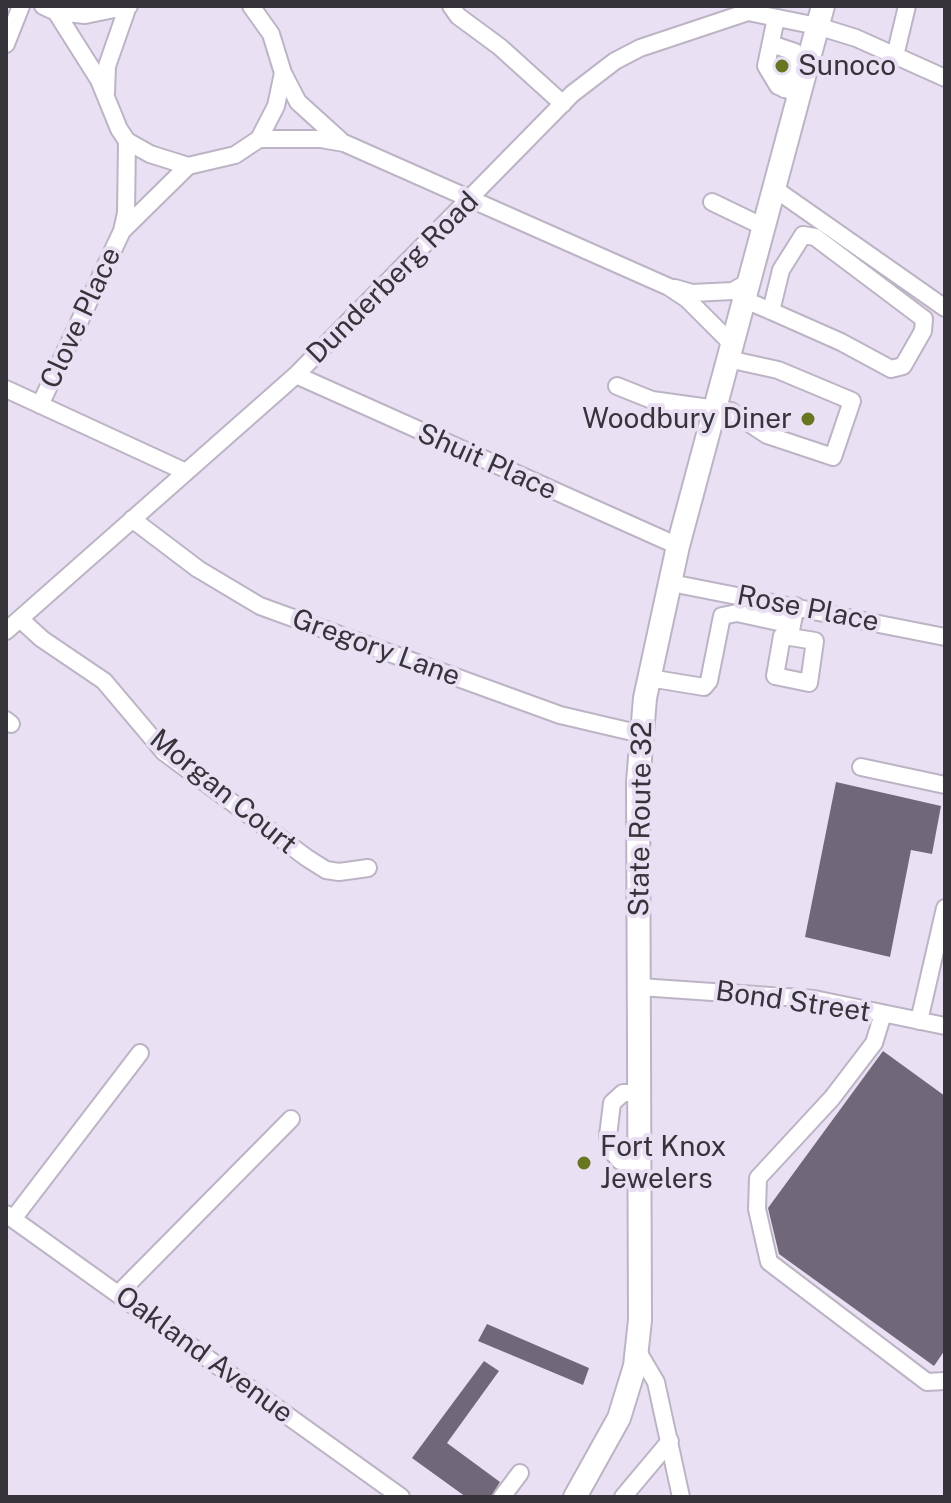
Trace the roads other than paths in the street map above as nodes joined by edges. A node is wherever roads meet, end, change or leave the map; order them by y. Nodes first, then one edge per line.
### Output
1 (21, 6) edge
2 (128, 6) edge
3 (251, 6) edge
4 (451, 6) edge
5 (907, 6) edge
6 (49, 9) edge
7 (740, 9) edge
8 (820, 16) edge
9 (776, 18) junction
10 (6, 44) edge
11 (771, 44) junction
12 (895, 56) junction
13 (283, 73) junction
14 (945, 78) edge
15 (781, 90) junction
16 (106, 98) junction
17 (563, 104) junction
18 (259, 139) junction
19 (127, 141) junction
20 (344, 143) junction
21 (188, 166) junction
22 (775, 189) junction
23 (471, 199) junction
24 (712, 202) dead end
25 (764, 227) junction
26 (122, 231) junction
27 (669, 287) junction
28 (748, 290) junction
29 (945, 308) edge
30 (771, 311) junction
31 (730, 351) junction
32 (296, 375) junction
33 (617, 386) dead end
34 (6, 389) edge
35 (40, 405) junction
36 (716, 407) junction
37 (186, 472) junction
38 (132, 519) junction
39 (678, 546) junction
40 (671, 583) junction
41 (796, 606) junction
42 (20, 619) junction
43 (6, 631) edge
44 (945, 637) edge
45 (649, 678) junction
46 (641, 734) junction
47 (861, 767) dead end
48 (945, 785) edge
49 (368, 868) dead end
50 (945, 908) edge
51 (640, 987) junction
52 (883, 1014) junction
53 (919, 1021) junction
54 (945, 1026) edge
55 (140, 1053) dead end
56 (642, 1093) junction
57 (291, 1119) dead end
58 (631, 1162) junction
59 (10, 1216) edge
60 (119, 1293) junction
61 (637, 1350) junction
62 (945, 1381) edge
63 (670, 1441) junction
64 (520, 1473) dead end
65 (401, 1497) edge
66 (502, 1497) edge
67 (575, 1497) edge
68 (623, 1497) edge
69 (681, 1497) edge

1 - 10 street
2 - 6 street
2 - 16 street
3 - 13 street
4 - 17 street
5 - 12 street
6 - 16 street
7 - 9 street, Dunderberg Road
7 - 17 street, Dunderberg Road
8 - 9 street, Dunderberg Road
8 - 12 street, Dunderberg Road
8 - 15 main road, State Route 32
9 - 11 street
11 - 15 street
11 - 15 street
12 - 14 street, Dunderberg Road
13 - 18 street
13 - 20 street
15 - 22 main road, State Route 32
16 - 19 street
17 - 23 street, Dunderberg Road
18 - 20 street
18 - 21 street
19 - 21 street
19 - 26 street, Clove Place
20 - 23 street
21 - 26 street, Clove Place
22 - 25 main road, State Route 32
22 - 29 street
23 - 27 street
23 - 32 street, Dunderberg Road
24 - 25 street
25 - 28 main road, State Route 32
26 - 35 street, Clove Place
27 - 28 street
27 - 31 street
28 - 30 street
28 - 31 main road, State Route 32
30 - 30 street
31 - 36 main road, State Route 32
31 - 36 street
32 - 37 street, Dunderberg Road
32 - 39 street, Shuit Place
33 - 36 street
34 - 35 street
35 - 37 street
36 - 39 main road, State Route 32
37 - 38 street, Dunderberg Road
38 - 42 street, Dunderberg Road
38 - 46 street, Gregory Lane
39 - 40 main road, State Route 32
40 - 41 street, Rose Place
40 - 45 main road, State Route 32
41 - 44 street, Rose Place
41 - 45 street
42 - 43 street, Dunderberg Road
42 - 49 street, Morgan Court
45 - 46 main road, State Route 32
46 - 51 main road, State Route 32
47 - 48 street
50 - 53 street
51 - 52 street, Bond Street
51 - 56 main road, State Route 32
52 - 53 street, Bond Street
52 - 62 street
53 - 54 street, Bond Street
55 - 59 street
56 - 58 main road, State Route 32
56 - 58 street
57 - 60 street
58 - 61 main road, State Route 32
59 - 60 street, Oakland Avenue
60 - 65 street, Oakland Avenue
61 - 63 street
61 - 67 main road, State Route 32
63 - 68 street
63 - 69 street
64 - 66 street

